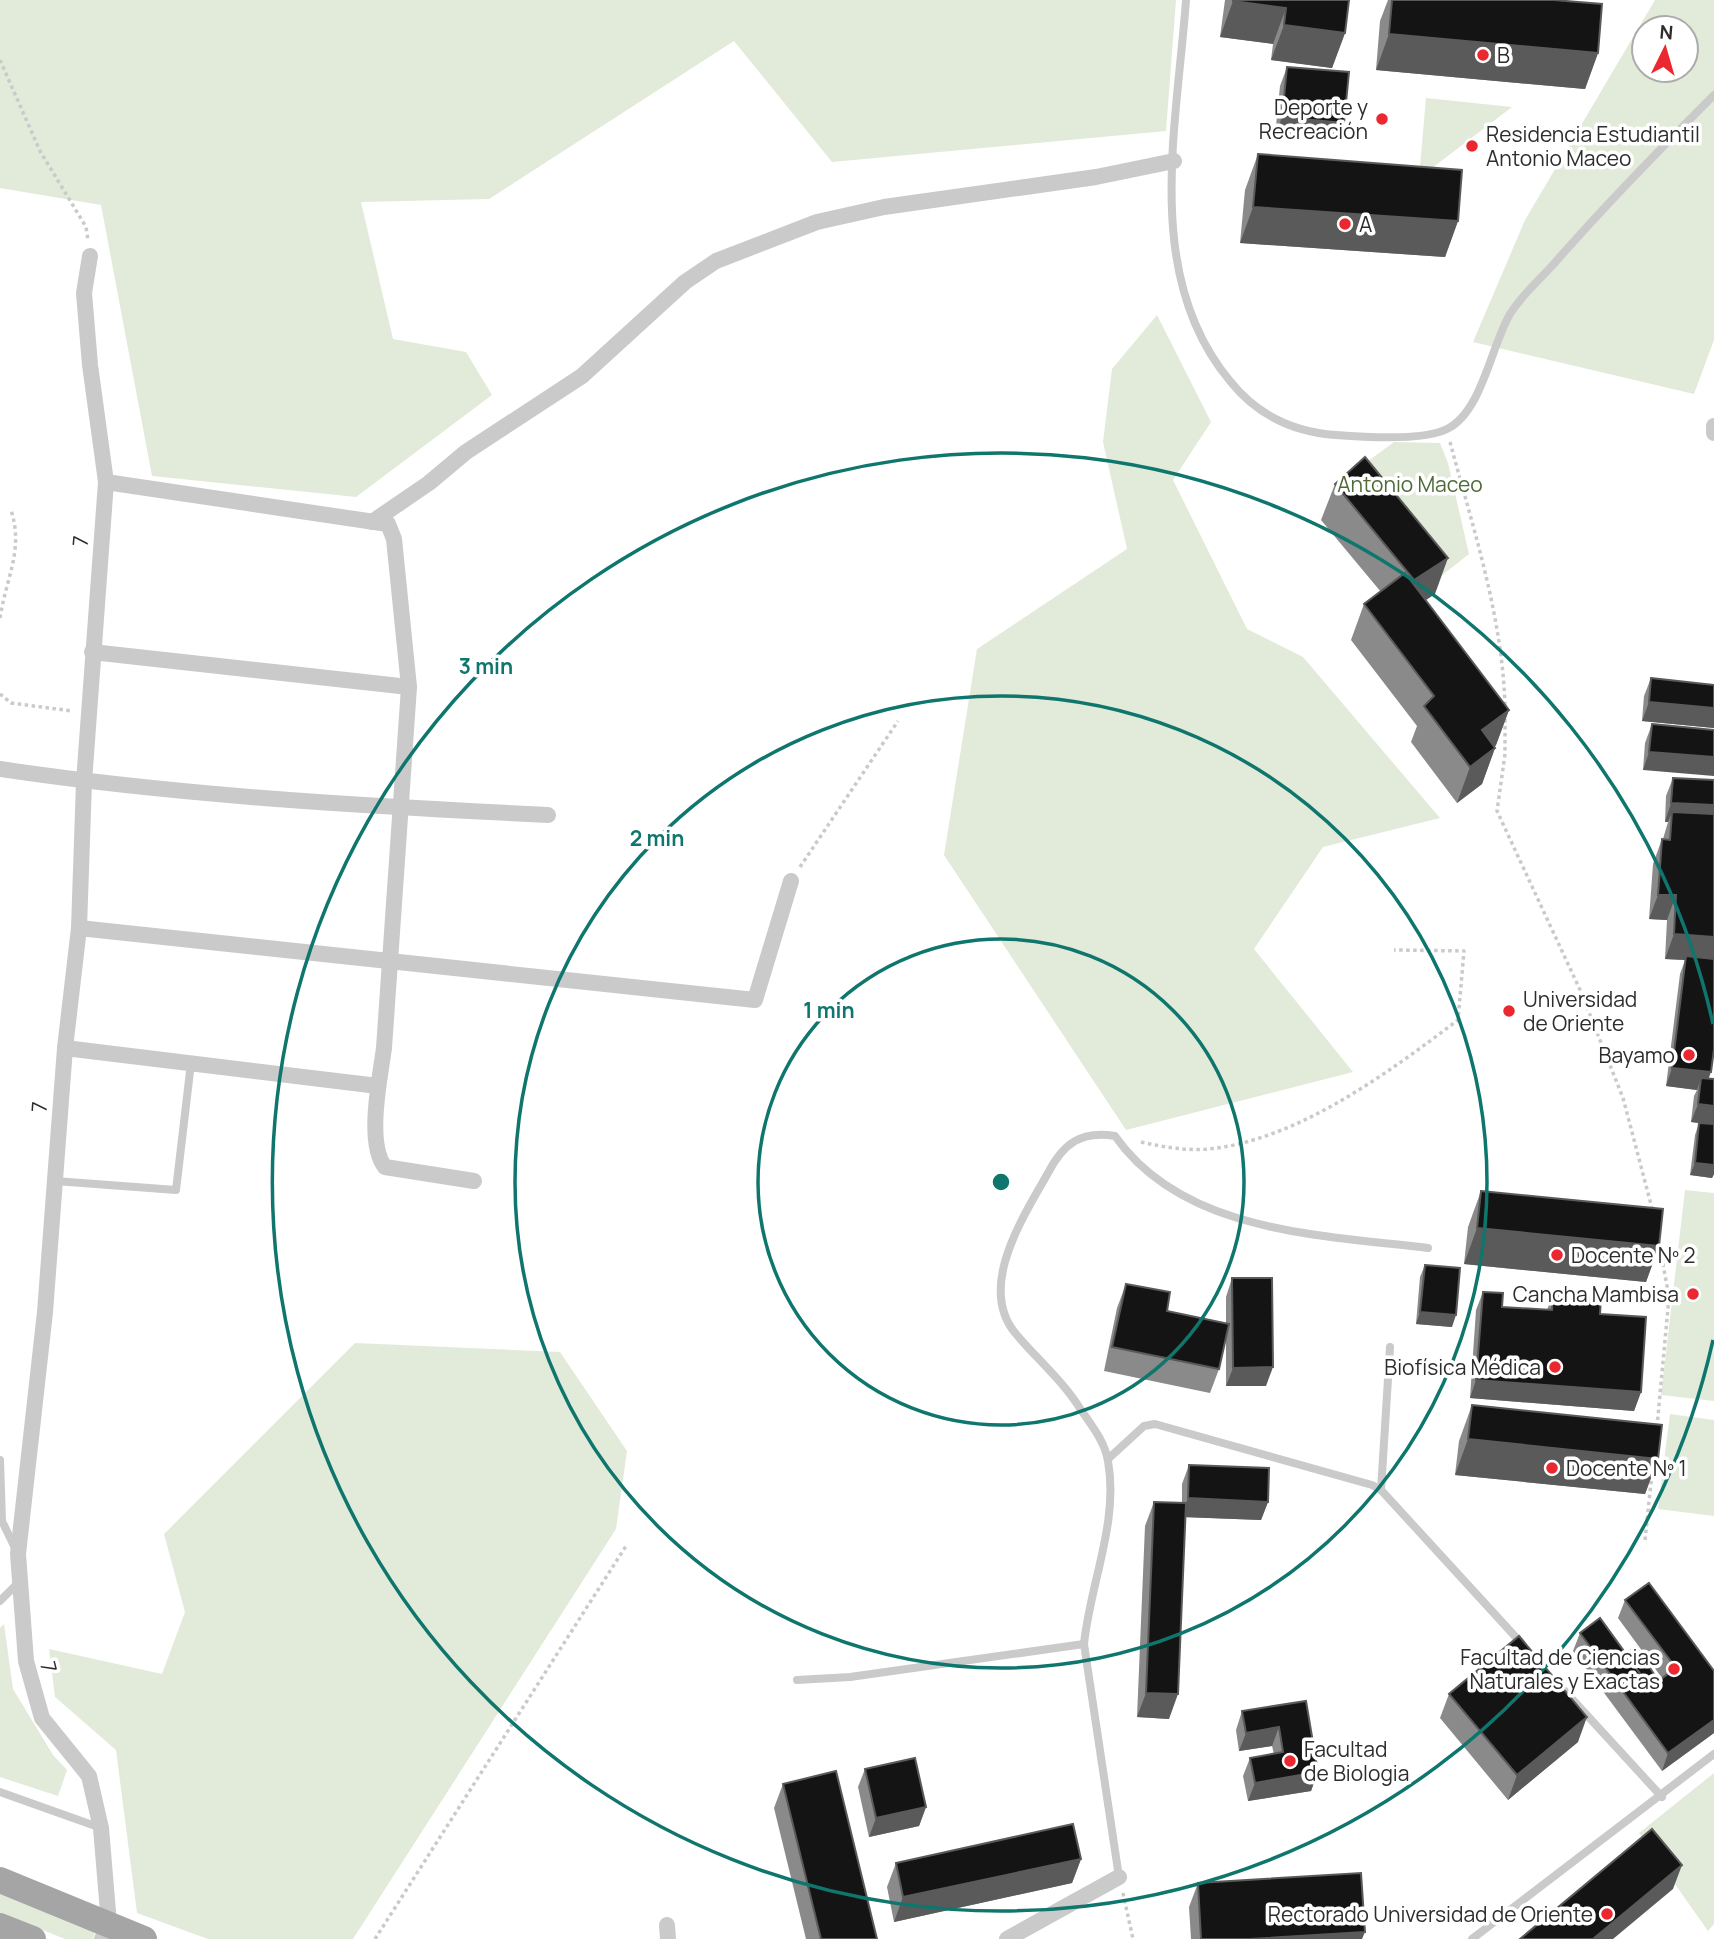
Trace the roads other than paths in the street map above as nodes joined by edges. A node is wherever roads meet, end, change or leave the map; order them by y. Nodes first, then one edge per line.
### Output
1 (1186, 0) edge
2 (1714, 95) edge
3 (1174, 161) junction
4 (89, 256) road end
5 (1714, 426) edge
6 (1714, 433) edge
7 (106, 482) junction
8 (372, 522) junction
9 (92, 652) junction
10 (409, 687) junction
11 (0, 769) edge
12 (84, 782) junction
13 (402, 808) junction
14 (548, 815) dead end
15 (791, 881) road end
16 (79, 928) junction
17 (389, 962) junction
18 (65, 1048) junction
19 (191, 1063) junction
20 (379, 1086) junction
21 (55, 1181) junction
22 (474, 1181) dead end
23 (1428, 1248) dead end
24 (1390, 1347) dead end
25 (1108, 1459) junction
26 (0, 1461) edge
27 (1381, 1490) junction
28 (18, 1554) junction
29 (19, 1582) junction
30 (0, 1601) edge
31 (1084, 1644) junction
32 (1531, 1654) edge
33 (797, 1680) dead end
34 (1559, 1684) edge
35 (1714, 1754) edge
36 (0, 1792) edge
37 (1662, 1797) junction
38 (101, 1828) junction
39 (1119, 1877) joint
40 (0, 1880) edge
41 (0, 1926) edge
42 (105, 1932) edge
43 (33, 1939) edge
44 (144, 1939) edge
45 (1007, 1939) edge
46 (1472, 1939) edge

1 - 3 lane
2 - 3 lane
3 - 8 street
4 - 7 street, 7
5 - 6 street
7 - 8 street
7 - 9 street, 7
8 - 10 street
9 - 10 street
9 - 12 street, 7
10 - 13 street
11 - 12 street
12 - 13 street
12 - 16 street, 7
13 - 14 street
13 - 17 street
15 - 17 street
16 - 17 street
16 - 18 street, 7
17 - 20 street
18 - 19 street
18 - 21 street, 7
19 - 20 street
19 - 21 lane
20 - 22 street
21 - 28 street, 7
23 - 25 lane
24 - 27 lane
25 - 27 lane
25 - 31 lane
26 - 28 lane
27 - 32 lane
28 - 29 street, 7
29 - 30 lane
29 - 38 street, 7
31 - 33 lane
31 - 39 lane
34 - 37 lane
35 - 37 lane
36 - 38 lane
37 - 46 lane
38 - 42 street, 7
39 - 45 street
40 - 42 main road
41 - 43 main road
42 - 44 main road

